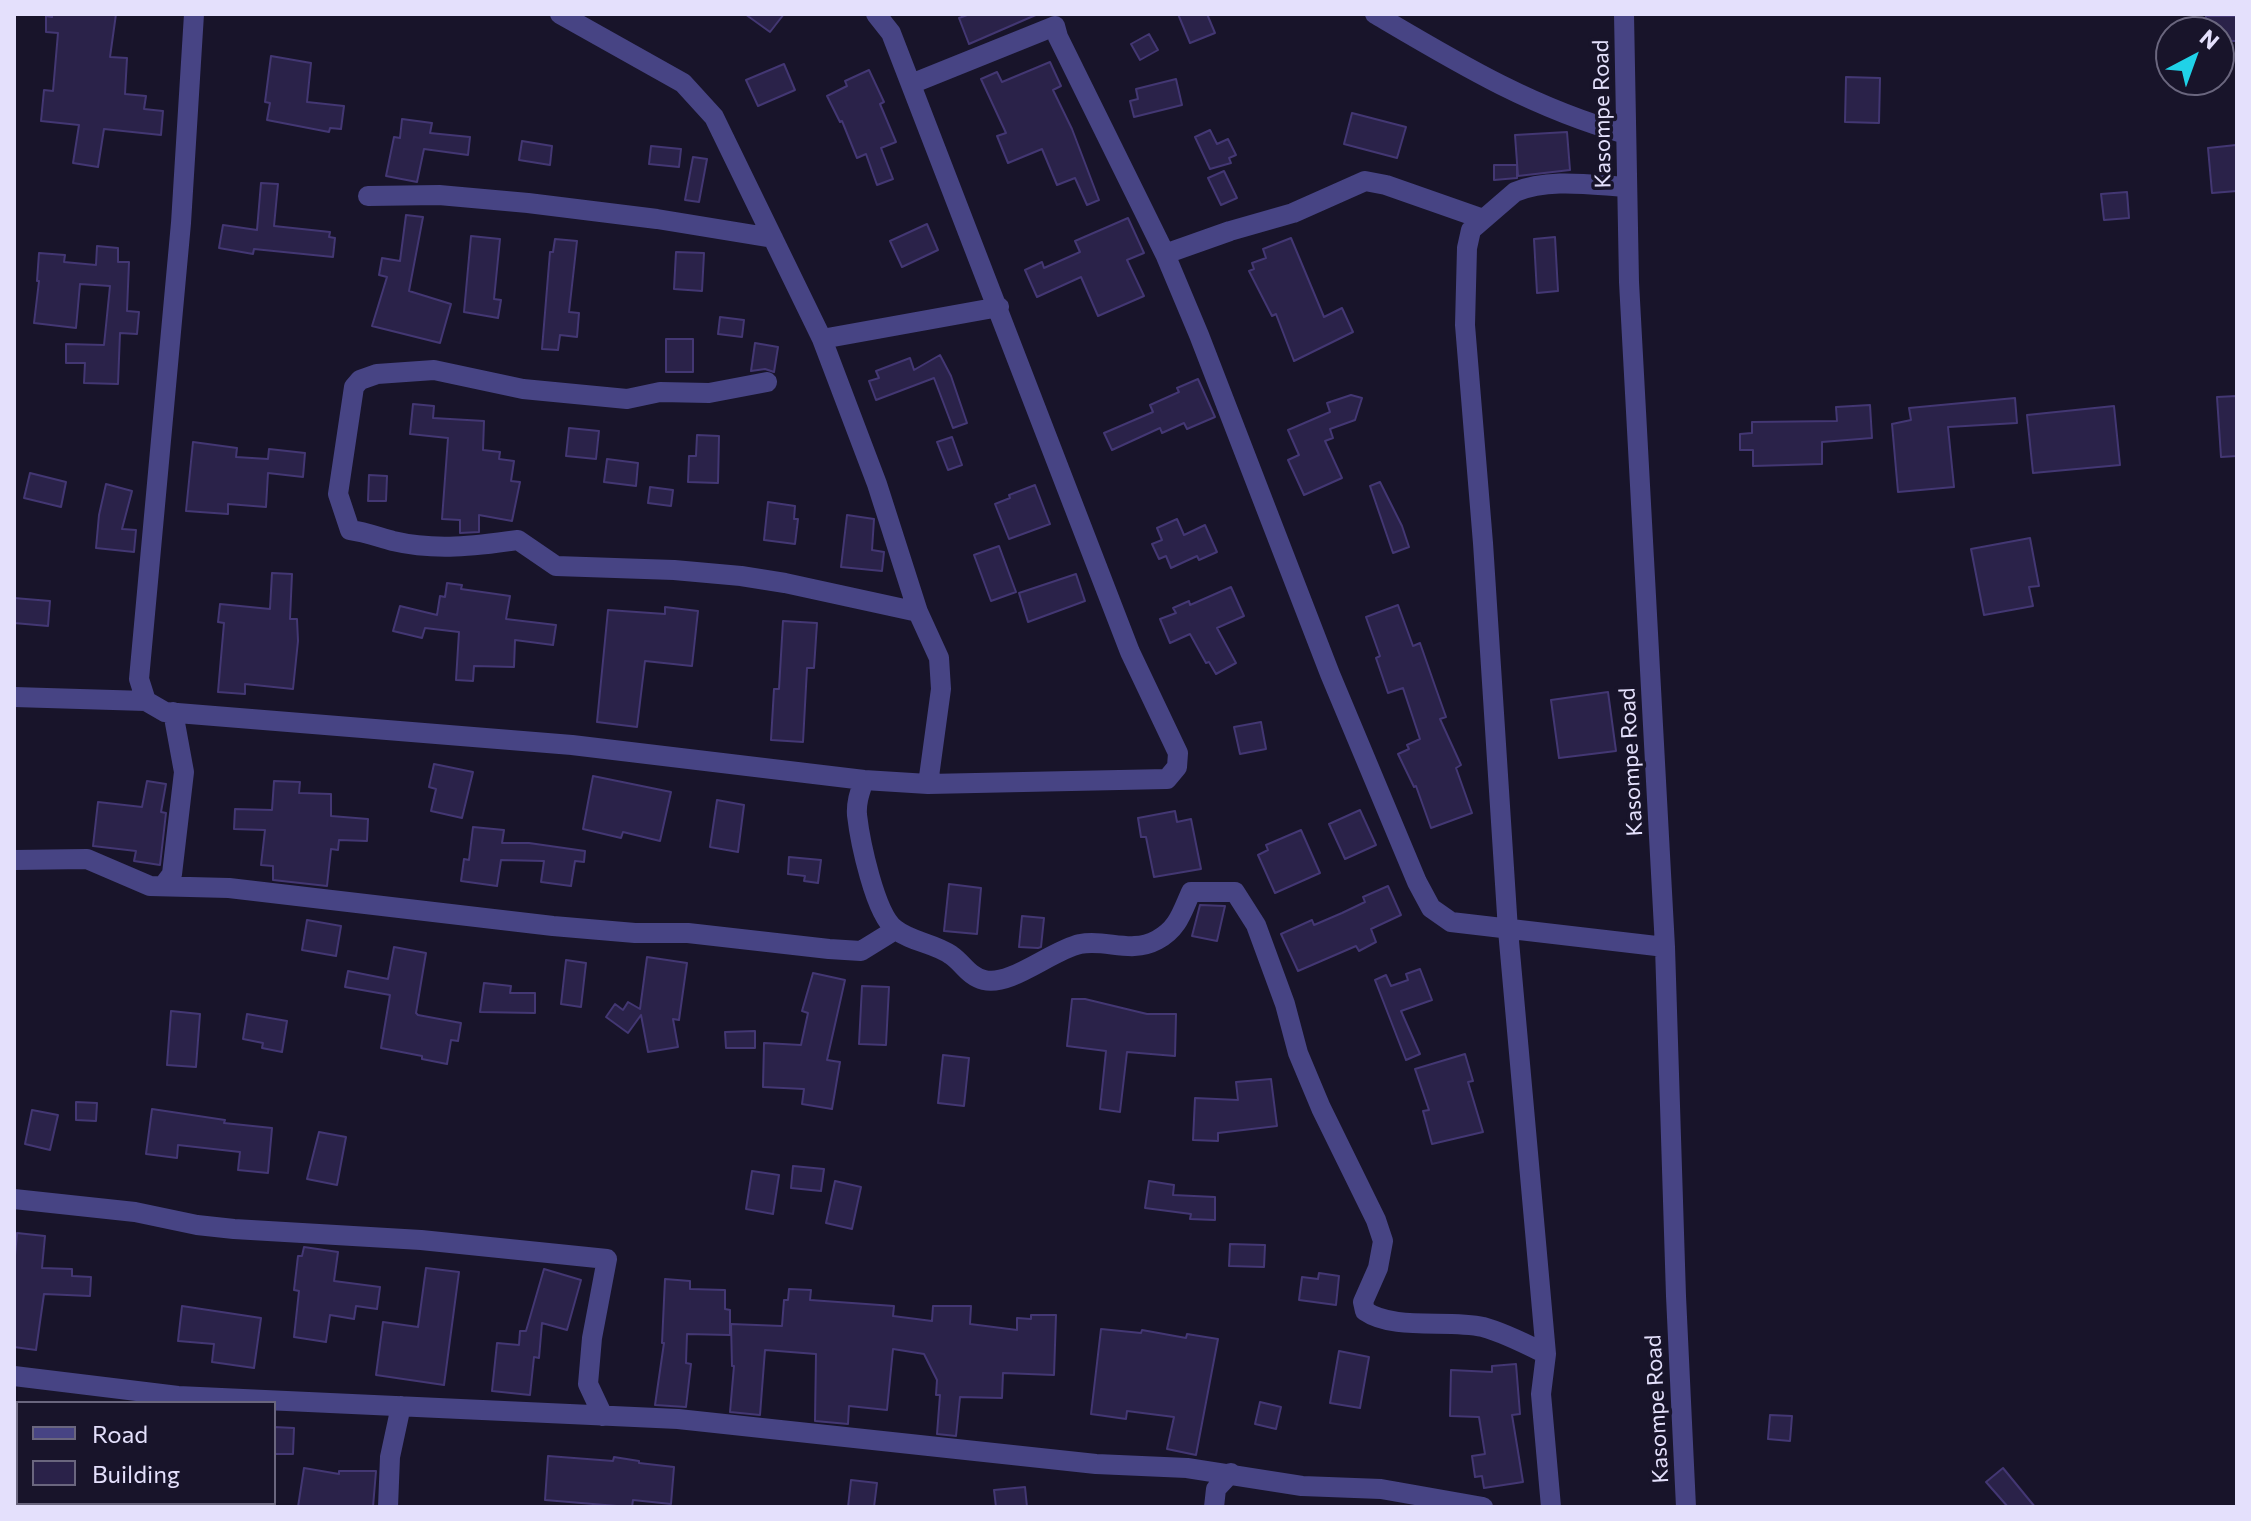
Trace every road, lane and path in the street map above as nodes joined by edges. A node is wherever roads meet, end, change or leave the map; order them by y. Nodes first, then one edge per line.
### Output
1 (194, 14) edge
2 (560, 14) edge
3 (876, 14) edge
4 (1375, 14) edge
5 (1624, 14) edge
6 (1053, 20) edge
7 (911, 84) junction
8 (1626, 134) junction
9 (1627, 187) junction
10 (368, 196) dead end
11 (1483, 219) junction
12 (773, 238) junction
13 (1165, 254) junction
14 (999, 307) junction
15 (822, 339) junction
16 (767, 382) dead end
17 (918, 612) junction
18 (14, 697) edge
19 (146, 701) junction
20 (173, 712) junction
21 (864, 780) junction
22 (928, 784) junction
23 (14, 860) edge
24 (163, 886) junction
25 (895, 930) junction
26 (1508, 930) junction
27 (1665, 947) junction
28 (14, 1199) edge
29 (1546, 1354) junction
30 (14, 1376) edge
31 (401, 1406) junction
32 (603, 1416) junction
33 (1231, 1473) junction
34 (388, 1507) edge
35 (1214, 1507) edge
36 (1483, 1507) edge
37 (1551, 1507) edge
38 (1686, 1507) edge

1 - 19 street
2 - 12 street
3 - 7 street
4 - 8 street
5 - 8 street, Kasompe Road
6 - 7 street
6 - 13 street
7 - 14 street
8 - 9 street, Kasompe Road
9 - 11 street
9 - 27 street, Kasompe Road
10 - 12 street
11 - 13 street
11 - 26 street
12 - 15 street
13 - 26 street
14 - 15 street
14 - 22 street
15 - 17 street
16 - 17 street
17 - 22 street
18 - 19 street
19 - 20 street
20 - 21 street
20 - 24 street
21 - 22 street
21 - 25 street
23 - 24 street
24 - 25 street
25 - 29 street
26 - 27 street
26 - 29 street
27 - 38 street, Kasompe Road
28 - 32 street
29 - 37 street
30 - 31 street
31 - 32 street
31 - 34 street
32 - 33 street
33 - 35 street
33 - 36 street

